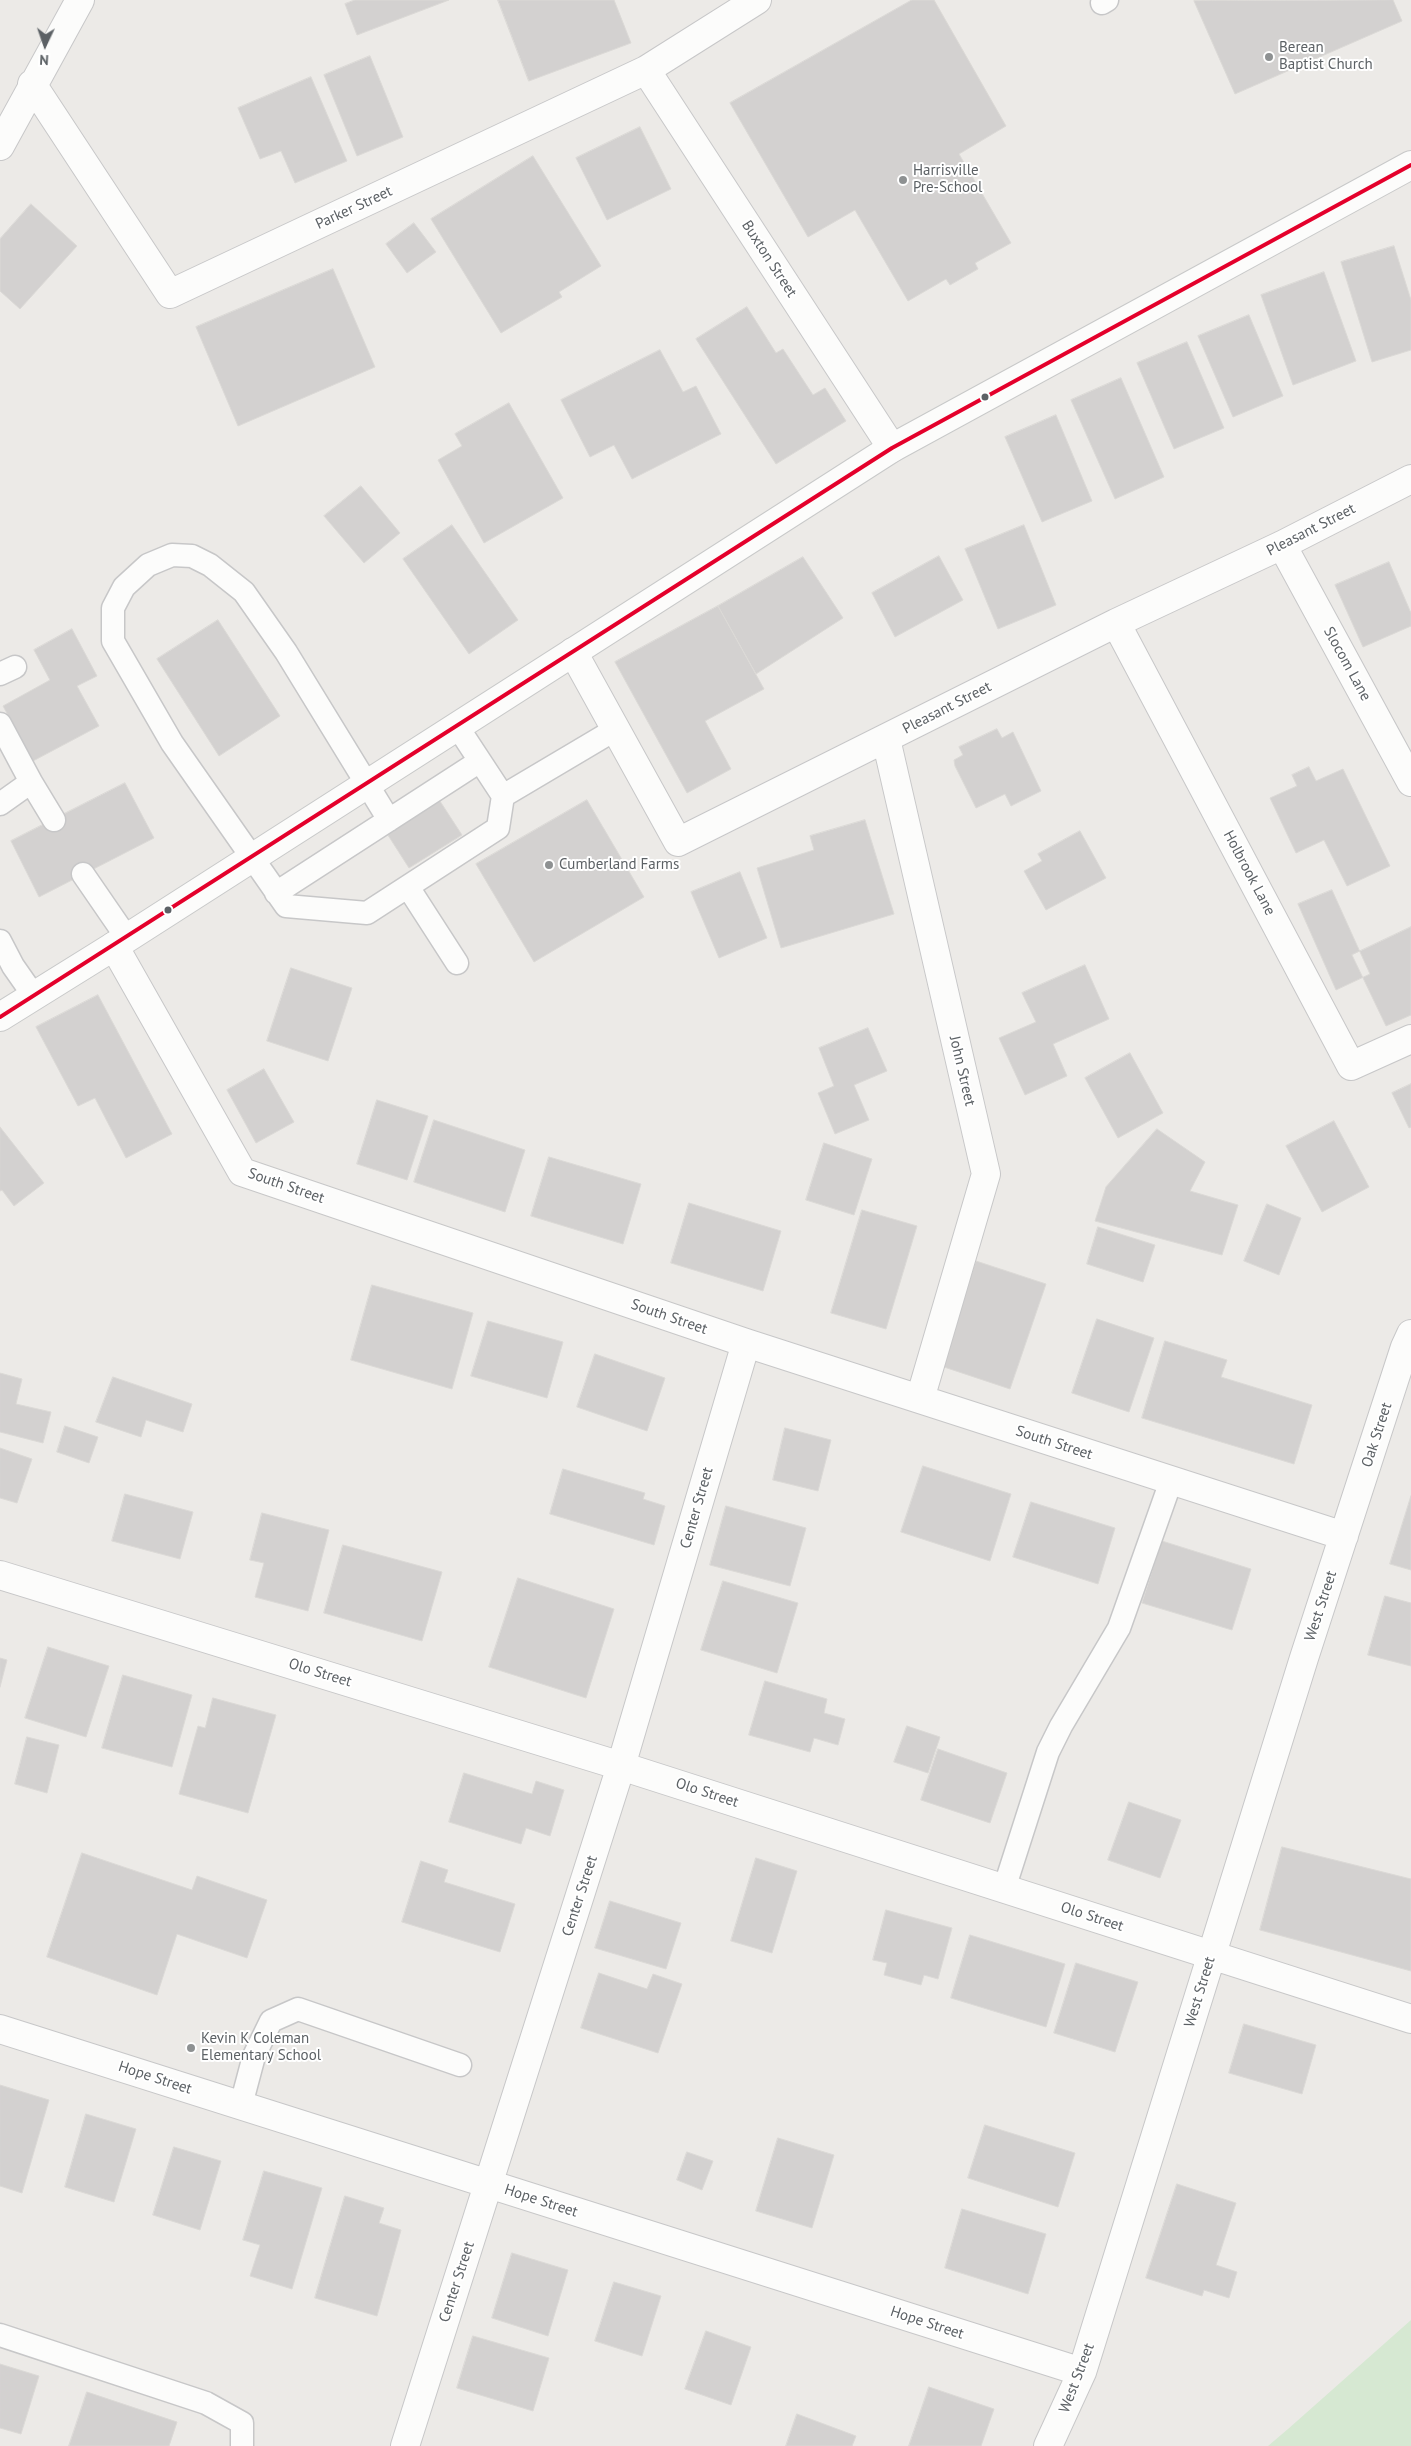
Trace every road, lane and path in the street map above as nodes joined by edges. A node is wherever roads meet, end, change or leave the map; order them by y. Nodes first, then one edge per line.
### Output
1 (80, 0) edge
2 (757, 0) edge
3 (646, 70) junction
4 (32, 84) junction
5 (0, 146) edge
6 (1411, 165) edge
7 (892, 448) junction
8 (1411, 479) edge
9 (1282, 545) junction
10 (1116, 623) junction
11 (573, 652) junction
12 (0, 724) edge
13 (457, 726) junction
14 (616, 729) junction
15 (886, 739) junction
16 (480, 761) junction
17 (31, 782) junction
18 (1411, 782) edge
19 (366, 783) junction
20 (503, 796) junction
21 (0, 804) edge
22 (54, 820) dead end
23 (389, 820) junction
24 (251, 857) junction
25 (84, 874) dead end
26 (408, 887) junction
27 (276, 893) junction
28 (0, 940) edge
29 (120, 942) junction
30 (457, 963) dead end
31 (34, 996) junction
32 (0, 1017) edge
33 (1411, 1038) edge
34 (1411, 1334) edge
35 (746, 1343) junction
36 (920, 1398) junction
37 (1171, 1481) junction
38 (1344, 1536) junction
39 (0, 1575) edge
40 (621, 1766) junction
41 (1004, 1889) junction
42 (1211, 1955) junction
43 (1411, 2019) edge
44 (0, 2029) edge
45 (460, 2065) dead end
46 (241, 2105) junction
47 (488, 2184) junction
48 (0, 2335) edge
49 (1082, 2372) junction
50 (242, 2446) edge
51 (405, 2446) edge
52 (1048, 2446) edge

1 - 4 street
2 - 3 street, Parker Street
3 - 4 street, Parker Street
3 - 7 street, Buxton Street
4 - 5 street
6 - 7 street
7 - 11 street
8 - 9 street, Pleasant Street
9 - 10 street, Pleasant Street
9 - 18 street, Slocom Lane
10 - 15 street, Pleasant Street
10 - 33 street, Holbrook Lane
11 - 13 street
11 - 14 street, Pleasant Street
12 - 17 lane
13 - 16 lane
13 - 19 street
14 - 15 street, Pleasant Street
14 - 20 lane
15 - 36 street, John Street
16 - 20 lane
16 - 23 lane
17 - 21 lane
17 - 22 lane
19 - 23 lane
19 - 24 street
19 - 24 lane
20 - 26 lane
23 - 27 lane
24 - 27 lane
24 - 29 street
25 - 29 lane
26 - 27 lane
26 - 30 lane
28 - 31 lane
29 - 31 street
29 - 35 street, South Street
31 - 32 street
34 - 38 street, Oak Street
35 - 36 street, South Street
35 - 40 street, Center Street
36 - 37 street, South Street
37 - 38 street, South Street
37 - 41 lane
38 - 42 street, West Street
39 - 40 street, Olo Street
40 - 41 street, Olo Street
40 - 47 street, Center Street
41 - 42 street, Olo Street
42 - 43 street, Olo Street
42 - 49 street, West Street
44 - 46 street, Hope Street
45 - 46 lane
46 - 47 street, Hope Street
47 - 49 street, Hope Street
47 - 51 street, Center Street
48 - 50 lane
49 - 52 street, West Street

